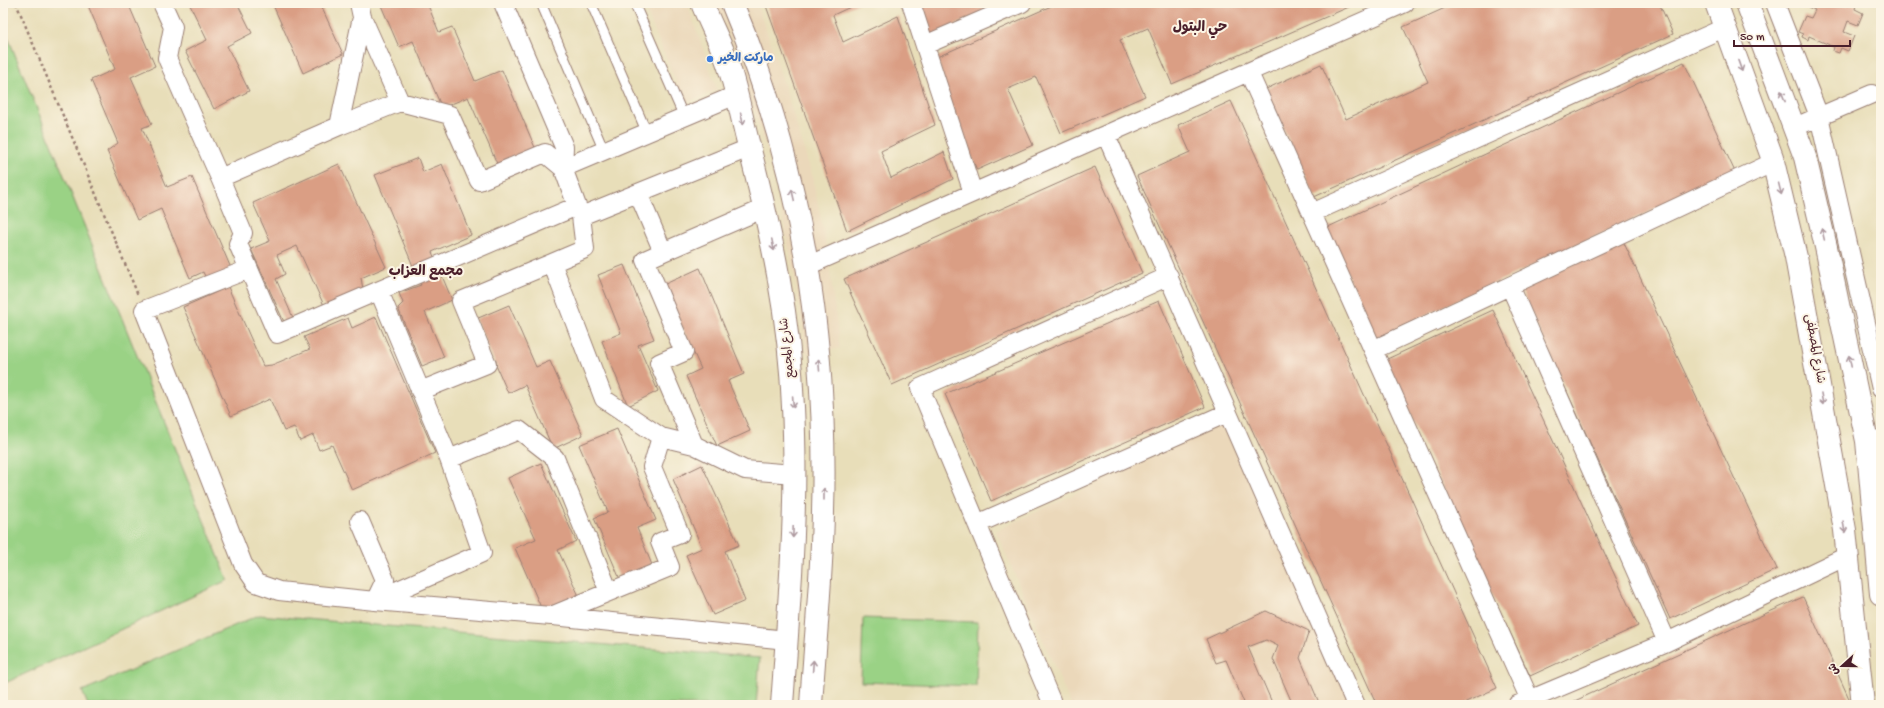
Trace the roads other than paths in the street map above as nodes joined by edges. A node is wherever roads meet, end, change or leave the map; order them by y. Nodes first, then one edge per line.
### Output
1 (162, 3) edge
2 (503, 3) edge
3 (541, 3) edge
4 (591, 3) edge
5 (634, 3) edge
6 (702, 3) edge
7 (732, 3) edge
8 (911, 3) edge
9 (1022, 3) edge
10 (1405, 3) edge
11 (1716, 3) edge
12 (1747, 3) edge
13 (1775, 3) edge
14 (360, 10) edge
15 (741, 24) junction
16 (1726, 27) junction
17 (715, 35) junction
18 (924, 46) junction
19 (757, 69) junction
20 (1249, 73) junction
21 (734, 86) junction
22 (1872, 94) dead end
23 (400, 102) junction
24 (1819, 116) junction
25 (684, 117) junction
26 (339, 126) junction
27 (1795, 127) junction
28 (647, 133) junction
29 (1106, 135) junction
30 (749, 148) junction
31 (604, 151) junction
32 (1774, 162) junction
33 (563, 168) junction
34 (220, 178) junction
35 (638, 193) junction
36 (973, 194) junction
37 (765, 208) junction
38 (579, 211) junction
39 (1312, 213) junction
40 (663, 252) junction
41 (552, 263) junction
42 (807, 266) junction
43 (249, 269) junction
44 (1169, 276) junction
45 (1510, 286) junction
46 (379, 291) junction
47 (1838, 301) junction
48 (1807, 312) junction
49 (1373, 350) junction
50 (1881, 389) edge
51 (420, 391) junction
52 (1227, 413) junction
53 (661, 437) junction
54 (1874, 440) edge
55 (694, 445) junction
56 (450, 459) junction
57 (794, 474) junction
58 (360, 521) dead end
59 (977, 524) junction
60 (1847, 556) junction
61 (609, 592) junction
62 (1881, 594) edge
63 (375, 601) junction
64 (551, 616) junction
65 (787, 640) junction
66 (1667, 642) junction
67 (1523, 702) edge
68 (782, 705) edge
69 (811, 705) edge
70 (1053, 705) edge
71 (1356, 705) edge
72 (1863, 705) edge

1 - 34 street
2 - 33 street
3 - 31 lane
4 - 28 lane
5 - 25 lane
6 - 17 street, شارع المجمع
7 - 15 street
8 - 18 street
9 - 18 street
10 - 20 street
11 - 16 street, شارع المصطفى
27 -> 12 street
13 - 24 street
14 - 23 street
14 - 26 street
15 - 17 street
15 - 19 street
16 -> 32 street, شارع المصطفى
16 - 39 street
17 - 21 street, شارع المجمع
18 - 36 street
19 - 21 street
42 -> 19 street
20 - 29 street
20 - 39 street
21 - 25 street
21 -> 30 street, شارع المجمع
22 - 24 street
23 - 26 street
23 - 33 street
24 - 27 street
24 - 50 street
25 - 28 street
26 - 34 street
47 -> 27 street
28 - 31 street
29 - 36 street
29 - 44 street
30 - 35 street
30 - 37 street, شارع المجمع
31 - 33 street
32 - 45 street
32 -> 48 street, شارع المصطفى
33 - 38 street
34 - 43 street
35 - 38 street
35 - 40 street
36 - 42 street
37 - 40 street
37 -> 57 street, شارع المجمع
38 - 41 street
38 - 46 street
39 - 49 street
40 - 55 street
41 - 51 street
41 - 53 street
69 -> 42 street
43 - 46 street
43 - 63 street
44 - 52 street
44 - 59 street
45 - 49 street
45 - 66 street
46 - 51 street
47 - 48 street
54 -> 47 street
48 -> 60 street, شارع المصطفى
49 - 67 street
51 - 56 street
52 - 59 street
52 - 71 street
53 - 55 street
53 - 61 street
54 - 62 street
55 - 57 street
56 - 61 street
56 - 63 street
57 -> 65 street, شارع المجمع
58 - 63 street
59 - 70 street
60 - 66 street
60 - 72 street, شارع المصطفى
61 - 64 street
63 - 64 street
64 - 65 street
65 - 68 street, شارع المجمع
66 - 67 street

